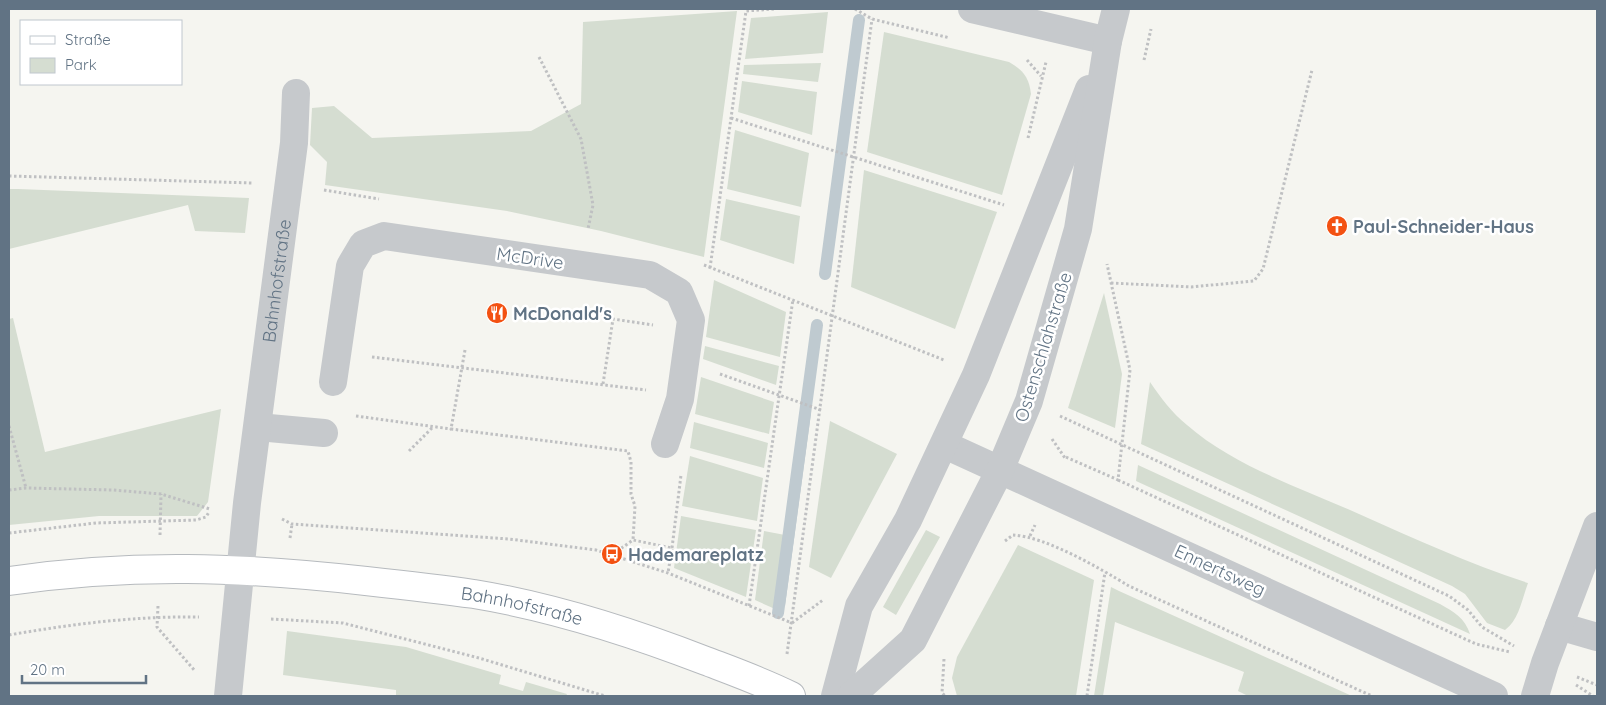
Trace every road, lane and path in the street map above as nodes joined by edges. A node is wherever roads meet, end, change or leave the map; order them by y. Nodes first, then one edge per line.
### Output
1 (774, 9) edge
2 (855, 9) edge
3 (972, 9) edge
4 (1116, 9) edge
5 (1151, 28) dead end
6 (1108, 41) junction
7 (539, 57) dead end
8 (1143, 63) dead end
9 (1312, 70) dead end
10 (296, 93) dead end
11 (731, 118) junction
12 (854, 158) junction
13 (9, 176) edge
14 (261, 183) dead end
15 (1010, 207) dead end
16 (587, 235) dead end
17 (1106, 260) dead end
18 (709, 277) dead end
19 (1111, 283) junction
20 (793, 299) dead end
21 (833, 315) junction
22 (655, 325) dead end
23 (465, 350) dead end
24 (337, 353) junction
25 (951, 362) dead end
26 (462, 369) junction
27 (715, 372) dead end
28 (333, 382) dead end
29 (603, 384) junction
30 (651, 384) dead end
31 (779, 395) junction
32 (821, 410) junction
33 (1055, 413) dead end
34 (350, 422) dead end
35 (9, 426) edge
36 (434, 426) junction
37 (258, 427) junction
38 (451, 429) junction
39 (324, 433) dead end
40 (665, 444) dead end
41 (945, 445) junction
42 (1121, 445) junction
43 (408, 451) dead end
44 (1066, 457) dead end
45 (1000, 470) junction
46 (682, 472) dead end
47 (1118, 480) junction
48 (26, 488) junction
49 (9, 490) edge
50 (161, 494) junction
51 (212, 500) dead end
52 (211, 510) junction
53 (276, 516) dead end
54 (161, 520) junction
55 (1597, 526) edge
56 (9, 533) edge
57 (633, 540) junction
58 (1000, 545) dead end
59 (672, 548) junction
60 (612, 554) junction
61 (158, 568) junction
62 (240, 569) junction
63 (1105, 572) junction
64 (668, 573) junction
65 (9, 582) edge
66 (749, 606) junction
67 (158, 616) junction
68 (236, 617) junction
69 (1559, 626) junction
70 (9, 634) edge
71 (1597, 637) edge
72 (1544, 663) junction
73 (229, 691) edge
74 (605, 696) edge
75 (791, 696) edge
76 (835, 696) edge
77 (852, 696) edge
78 (1087, 696) edge
79 (1372, 696) edge
80 (1494, 696) edge
81 (1535, 696) edge

1 - 11 path
2 - 12 path
3 - 6 street
4 - 6 street, Ostenschlahstraße
5 - 8 path
6 - 41 street, Ostenschlahstraße
6 - 45 street, Ostenschlahstraße
7 - 16 path
9 - 19 path
10 - 37 street, Bahnhofstraße
11 - 12 path
11 - 18 path
12 - 15 path
12 - 21 path
13 - 14 path
17 - 19 path
19 - 42 path
20 - 31 path
21 - 25 path
21 - 32 path
22 - 29 path
23 - 26 path
24 - 26 path
24 - 28 street, McDrive
24 - 40 street, McDrive
26 - 29 path
26 - 38 path
27 - 31 path
29 - 30 path
31 - 32 path
31 - 66 path
32 - 66 path
33 - 42 path
34 - 36 path
35 - 48 path
36 - 38 path
36 - 43 path
37 - 39 street
37 - 62 street, Bahnhofstraße
38 - 57 path
41 - 45 street, Ennertsweg
41 - 76 street, Ostenschlahstraße
42 - 47 path
42 - 72 path
44 - 47 path
45 - 77 street, Ostenschlahstraße
45 - 80 street, Ennertsweg
46 - 59 path
47 - 72 path
48 - 49 path
48 - 50 path
50 - 52 path
50 - 54 path
51 - 52 path
52 - 54 path
53 - 60 path
54 - 56 path
54 - 61 path
55 - 69 street
57 - 59 path
57 - 60 path
58 - 63 path
59 - 64 path
60 - 64 path
61 - 62 main road, Bahnhofstraße
61 - 65 main road, Bahnhofstraße
61 - 67 path
62 - 68 street
62 - 75 main road, Bahnhofstraße
63 - 78 path
63 - 79 path
64 - 66 path
67 - 68 path
67 - 70 path
67 - 73 path
68 - 73 street
68 - 74 path
69 - 71 street
69 - 72 street
72 - 81 street

